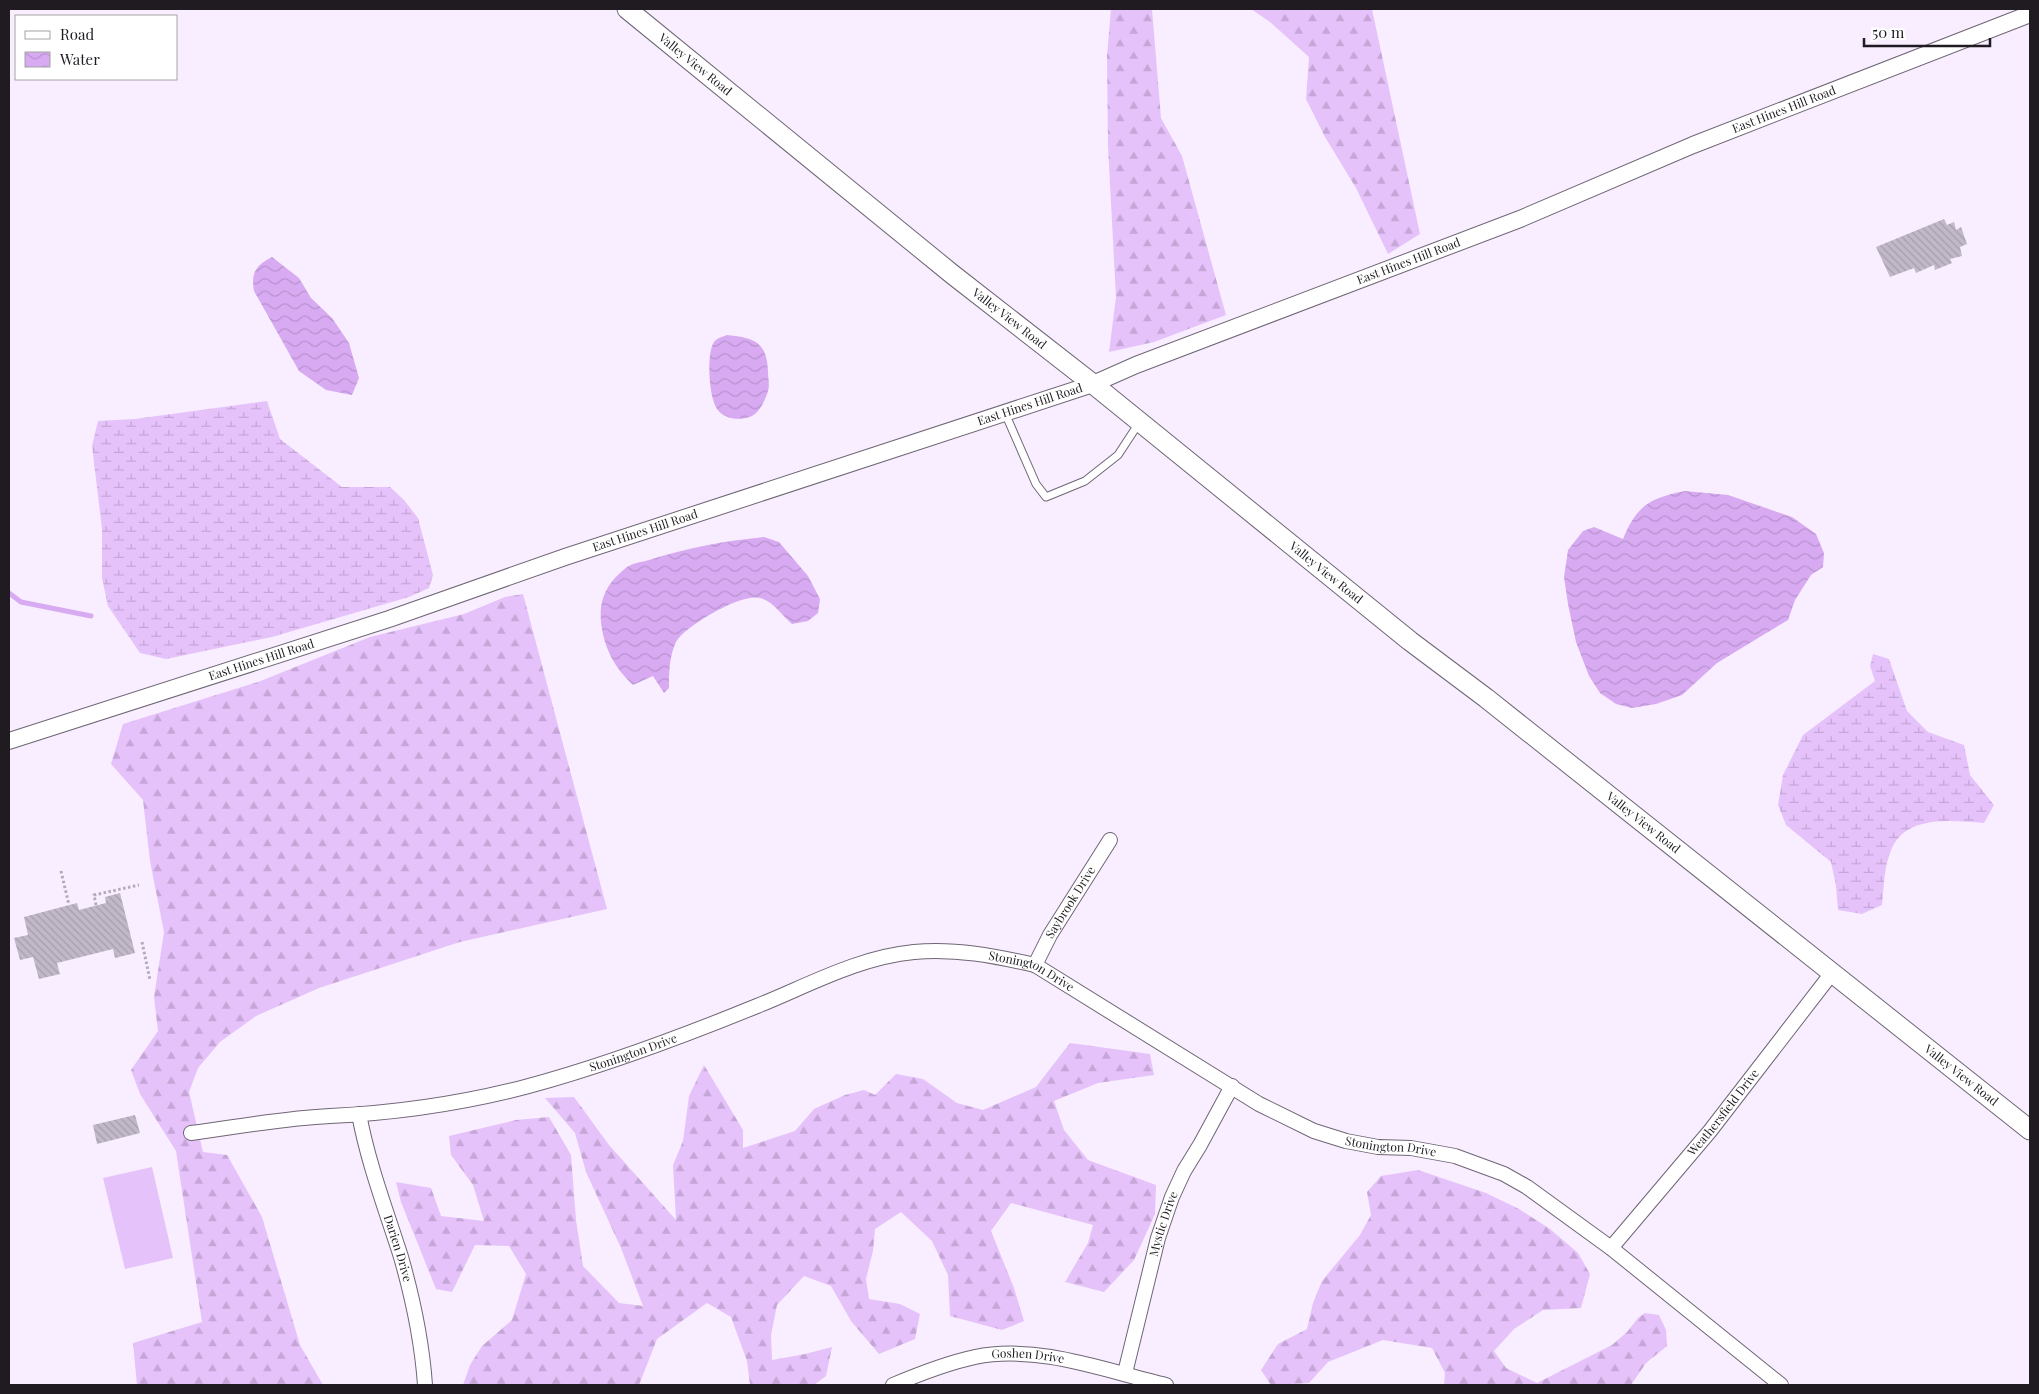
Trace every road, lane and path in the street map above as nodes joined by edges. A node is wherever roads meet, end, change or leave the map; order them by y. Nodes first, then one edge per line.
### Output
1 (627, 9) edge
2 (2030, 14) edge
3 (1093, 384) junction
4 (1005, 413) junction
5 (1140, 422) junction
6 (9, 741) edge
7 (1110, 840) dead end
8 (61, 871) dead end
9 (138, 885) dead end
10 (96, 905) dead end
11 (69, 906) dead end
12 (142, 942) dead end
13 (1035, 965) junction
14 (1832, 973) junction
15 (150, 980) dead end
16 (1232, 1086) junction
17 (358, 1114) junction
18 (2030, 1130) edge
19 (191, 1133) dead end
20 (1611, 1248) junction
21 (1125, 1373) junction
22 (425, 1385) edge
23 (893, 1385) edge
24 (1166, 1385) edge
25 (1781, 1385) edge

1 - 3 main road, Valley View Road
2 - 3 street, East Hines Hill Road
3 - 4 street, East Hines Hill Road
3 - 5 main road, Valley View Road
4 - 5 lane
4 - 6 street, East Hines Hill Road
5 - 14 main road, Valley View Road
7 - 13 street, Saybrook Drive
8 - 11 path
9 - 10 path
12 - 15 path
13 - 16 street, Stonington Drive
13 - 17 street, Stonington Drive
14 - 18 main road, Valley View Road
14 - 20 street, Weathersfield Drive
16 - 20 street, Stonington Drive
16 - 21 street, Mystic Drive
17 - 19 street, Stonington Drive
17 - 22 street, Darien Drive
20 - 25 street, Stonington Drive
21 - 23 street, Goshen Drive
21 - 24 street, Goshen Drive

